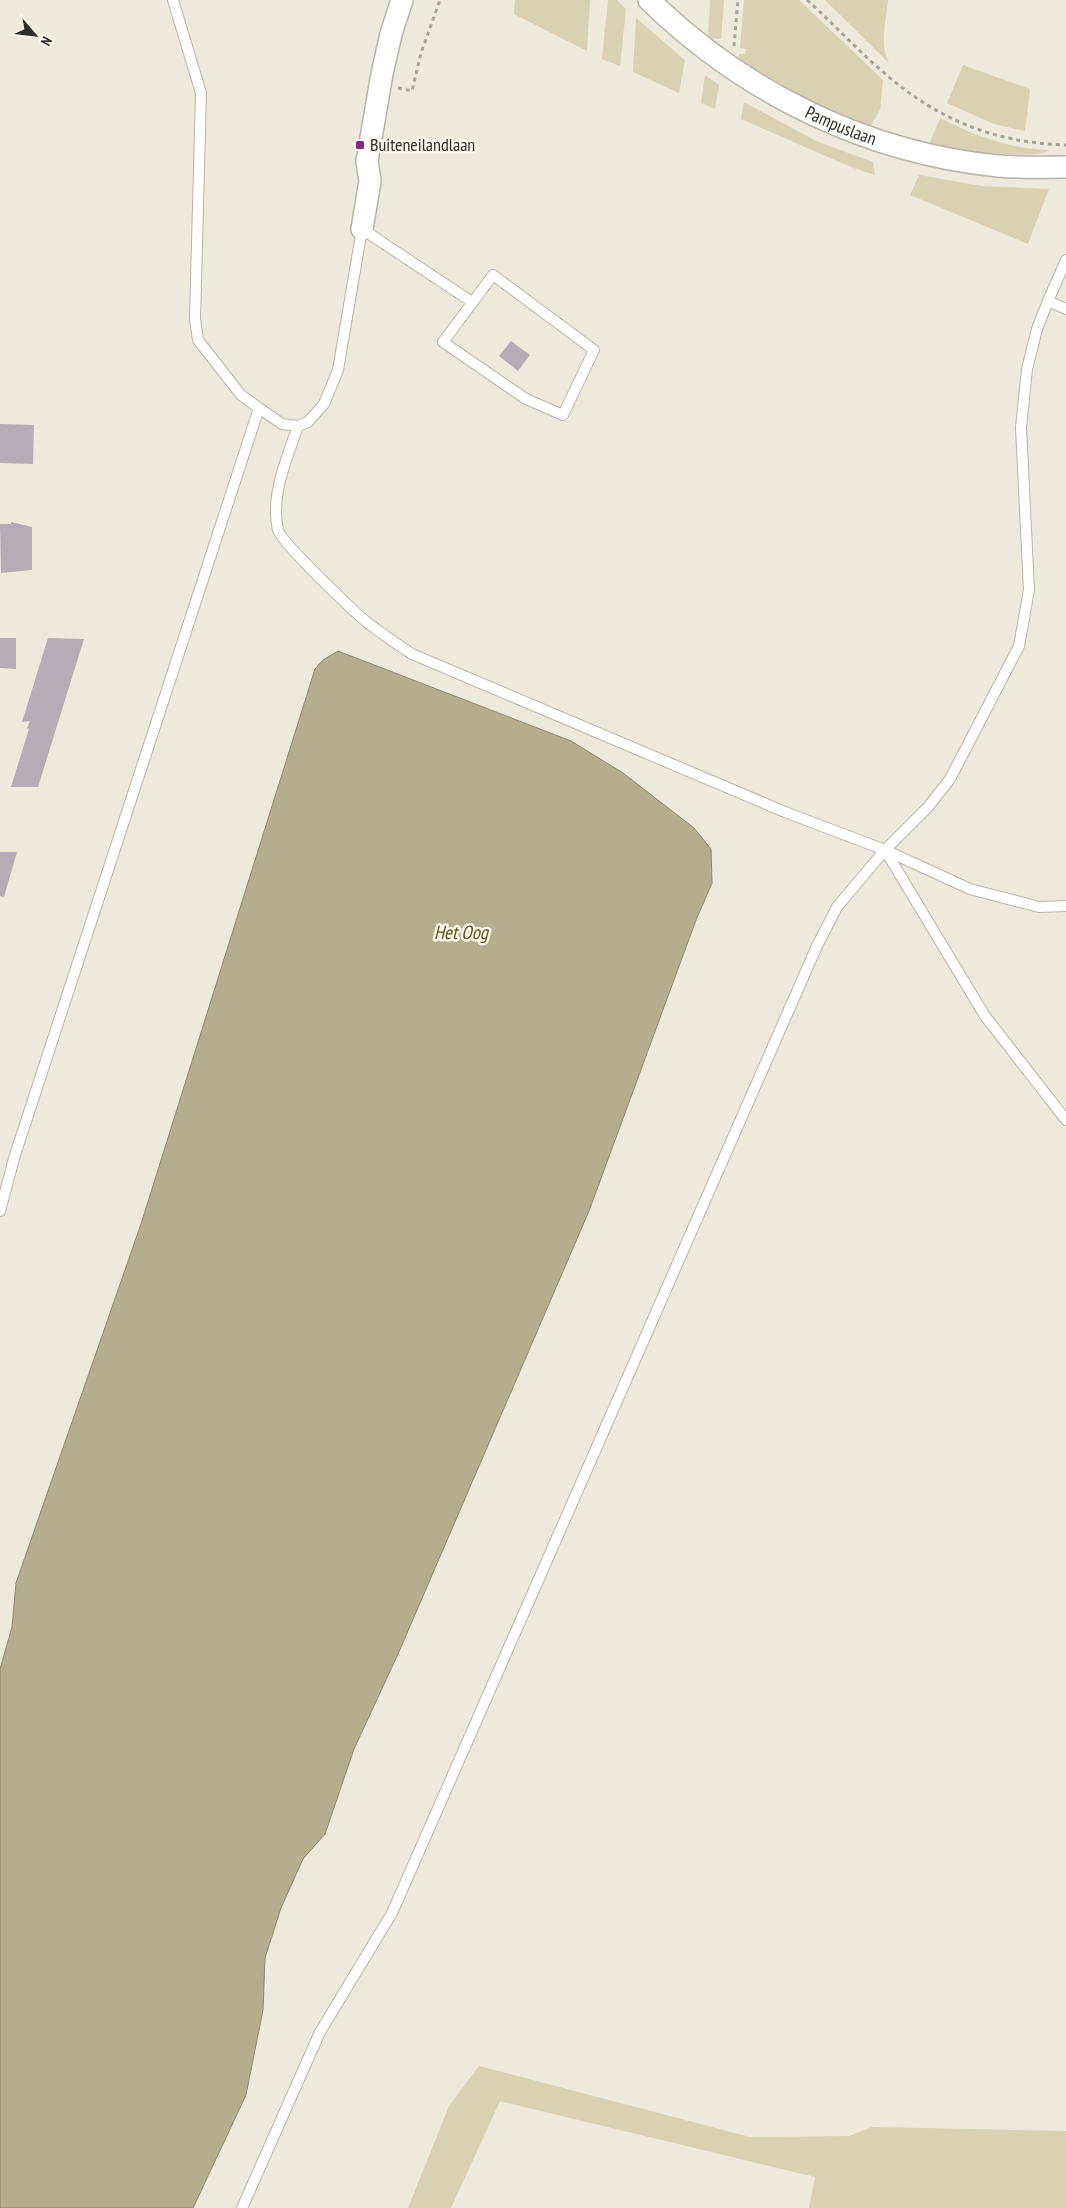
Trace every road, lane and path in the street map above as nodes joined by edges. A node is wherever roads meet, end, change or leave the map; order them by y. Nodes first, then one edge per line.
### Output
1 (172, 0) edge
2 (402, 0) edge
3 (416, 0) edge
4 (440, 0) edge
5 (648, 0) edge
6 (738, 0) edge
7 (807, 0) edge
8 (727, 64) junction
9 (392, 87) junction
10 (1066, 145) edge
11 (1066, 167) edge
12 (370, 181) junction
13 (362, 229) junction
14 (1066, 260) edge
15 (1048, 301) junction
16 (472, 302) junction
17 (1066, 309) edge
18 (259, 408) junction
19 (298, 426) junction
20 (885, 850) junction
21 (1066, 906) edge
22 (1066, 1120) edge
23 (0, 1210) edge
24 (242, 2208) edge

1 - 18 lane
2 - 12 street
3 - 9 street
4 - 9 path
5 - 8 street, Pampuslaan
6 - 8 path
7 - 10 path
8 - 11 street, Pampuslaan
9 - 12 street
12 - 13 street
13 - 16 lane
13 - 19 lane
14 - 15 lane
15 - 17 lane
15 - 20 lane
16 - 16 lane
18 - 19 lane
18 - 23 lane
19 - 20 lane
20 - 21 lane
20 - 22 lane
20 - 24 lane

